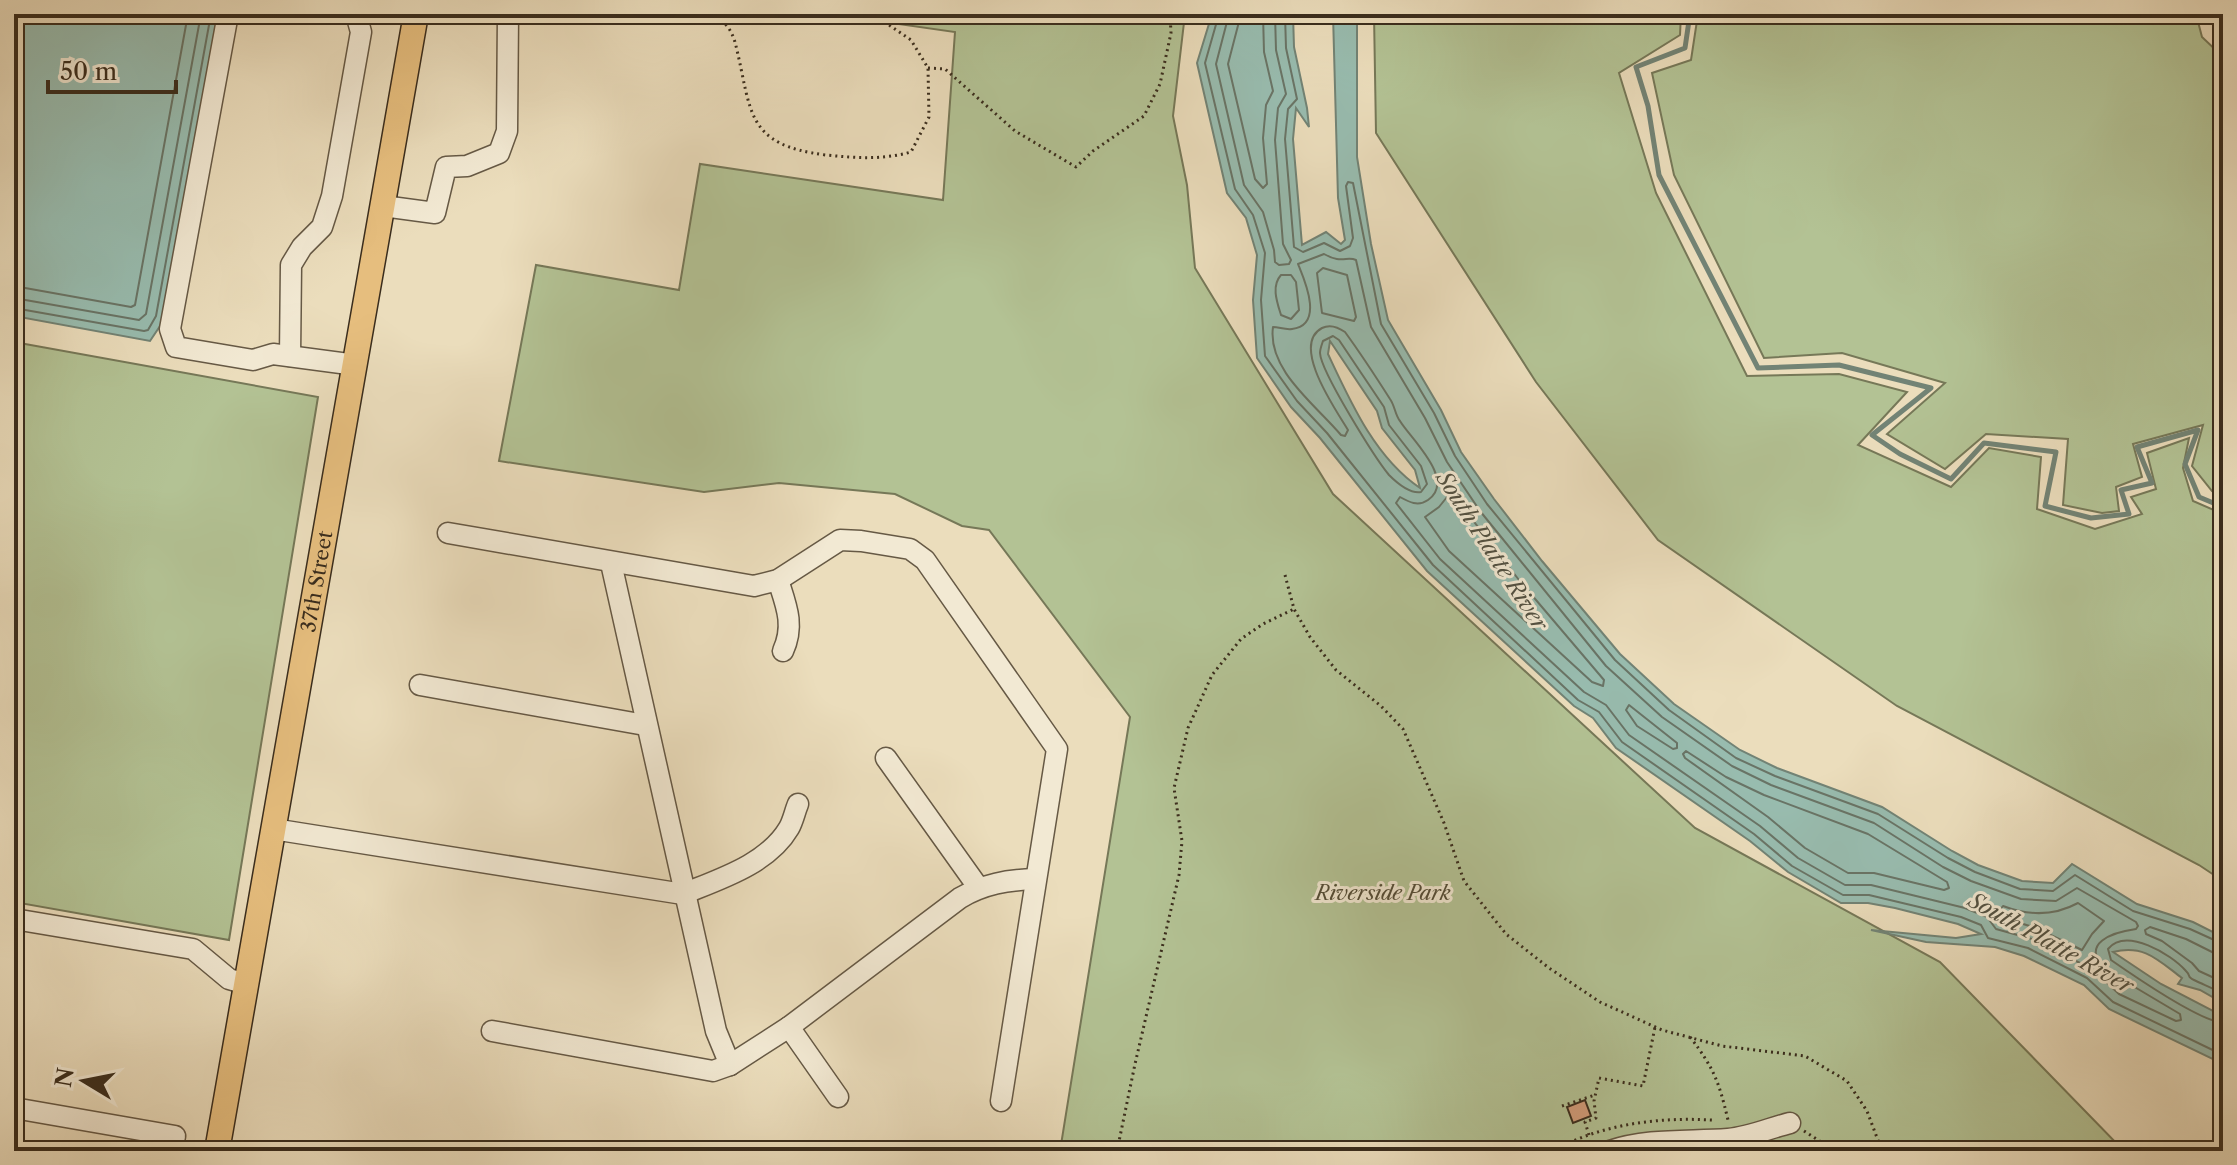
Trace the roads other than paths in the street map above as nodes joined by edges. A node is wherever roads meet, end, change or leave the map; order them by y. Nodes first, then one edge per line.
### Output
1 (228, 14) edge
2 (356, 14) edge
3 (416, 14) edge
4 (508, 14) edge
5 (383, 206) junction
6 (290, 356) junction
7 (356, 365) junction
8 (448, 533) dead end
9 (611, 563) junction
10 (778, 580) junction
11 (783, 651) dead end
12 (420, 685) dead end
13 (645, 725) junction
14 (886, 758) dead end
15 (798, 804) dead end
16 (273, 829) junction
17 (1035, 879) junction
18 (978, 887) junction
19 (683, 894) junction
20 (14, 919) edge
21 (246, 984) junction
22 (789, 1027) junction
23 (492, 1031) dead end
24 (730, 1065) junction
25 (838, 1097) dead end
26 (1001, 1101) dead end
27 (14, 1108) edge
28 (1790, 1123) road end
29 (172, 1151) edge
30 (217, 1151) edge
31 (1610, 1151) edge

1 - 6 lane
2 - 6 lane
3 - 5 main road, 37th Street
4 - 5 lane
5 - 7 main road, 37th Street
6 - 7 lane
7 - 16 main road, 37th Street
8 - 9 lane
9 - 10 lane
9 - 13 lane
10 - 11 lane
10 - 17 lane
12 - 13 lane
13 - 19 lane
14 - 18 lane
15 - 19 lane
16 - 19 lane
16 - 21 main road, 37th Street
17 - 18 lane
17 - 26 lane
18 - 22 lane
19 - 24 lane
20 - 21 lane
21 - 30 main road, 37th Street
22 - 24 lane
22 - 25 lane
23 - 24 lane
27 - 29 lane
28 - 31 lane

